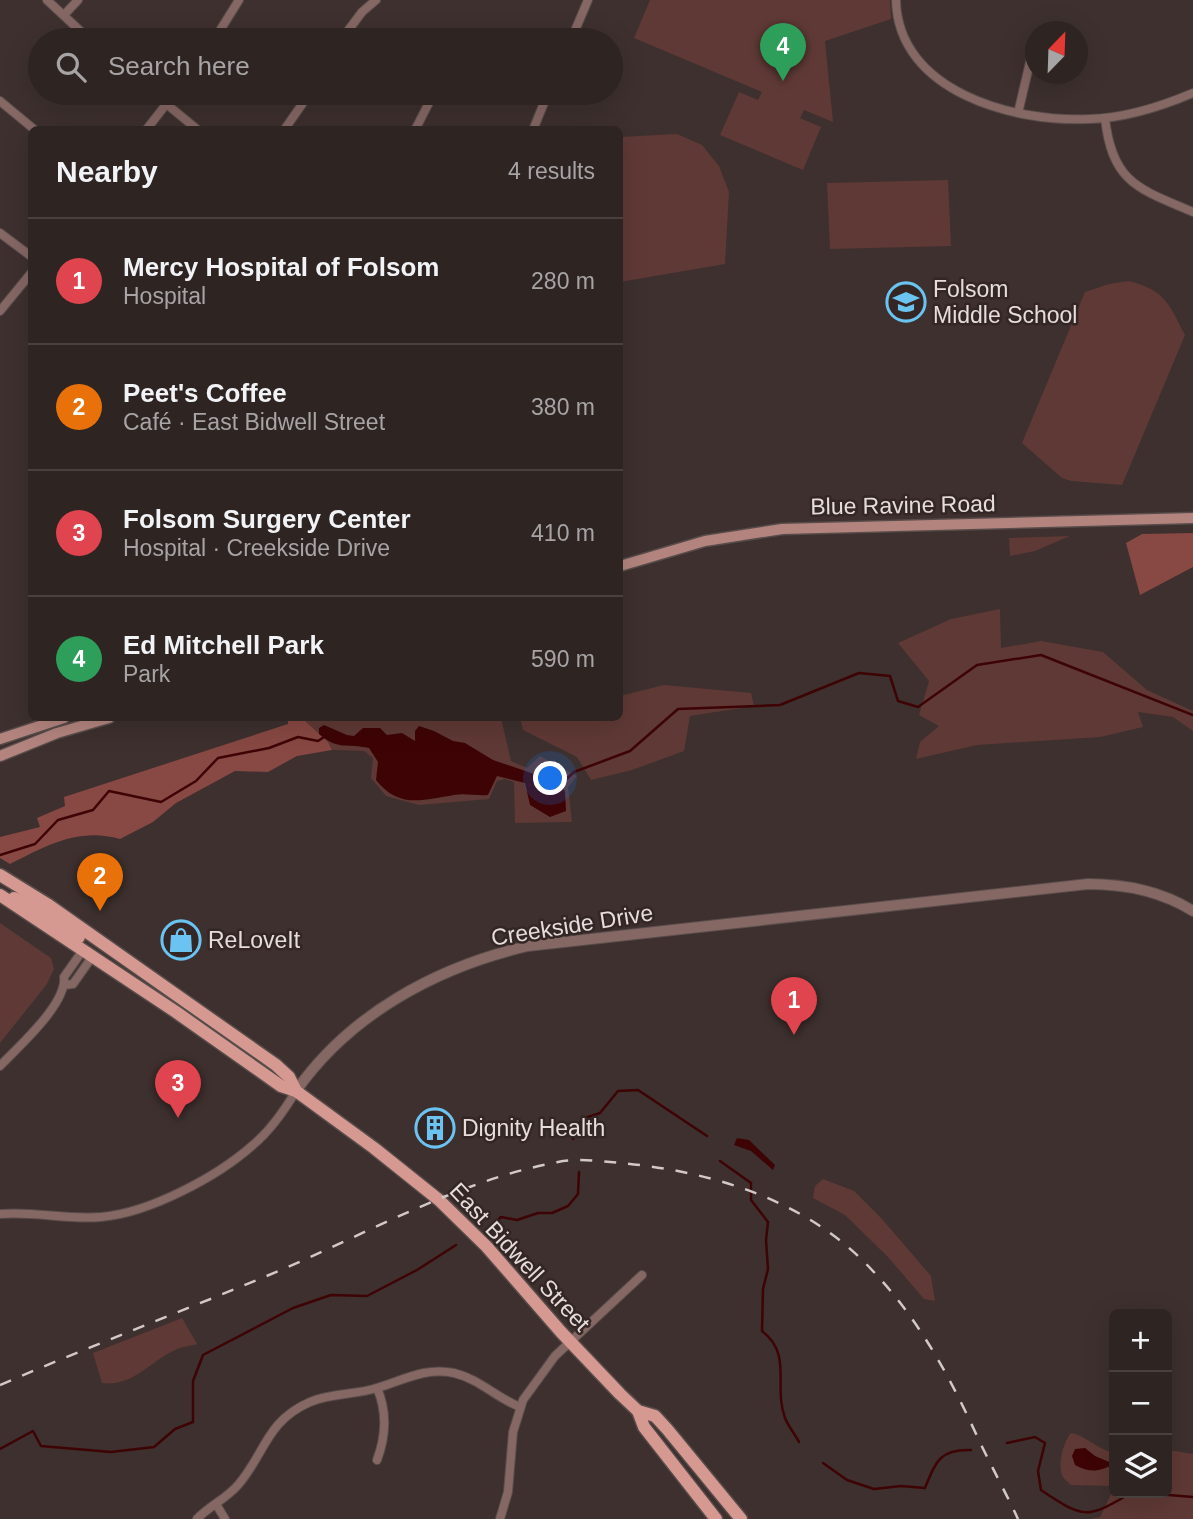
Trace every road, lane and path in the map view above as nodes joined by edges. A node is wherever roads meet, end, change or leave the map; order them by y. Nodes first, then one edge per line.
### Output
1 (47, 0) edge
2 (78, 0) edge
3 (239, 0) edge
4 (376, 0) edge
5 (896, 0) edge
6 (585, 1) edge
7 (64, 15) junction
8 (78, 28) edge
9 (222, 28) edge
10 (350, 28) edge
11 (575, 28) edge
12 (1025, 83) edge
13 (1193, 93) edge
14 (0, 102) edge
15 (165, 105) edge
16 (167, 105) edge
17 (302, 105) edge
18 (428, 105) edge
19 (544, 105) edge
20 (1018, 113) junction
21 (1105, 118) junction
22 (30, 126) edge
23 (149, 126) edge
24 (193, 126) edge
25 (287, 126) edge
26 (417, 126) edge
27 (535, 126) edge
28 (1193, 212) edge
29 (0, 233) edge
30 (28, 254) edge
31 (28, 277) edge
32 (0, 311) edge
33 (1193, 518) edge
34 (623, 565) edge
35 (57, 721) edge
36 (64, 721) edge
37 (100, 721) edge
38 (0, 739) edge
39 (36, 742) junction
40 (0, 756) edge
41 (5, 878) edge
42 (0, 894) edge
43 (1193, 911) edge
44 (97, 939) junction
45 (88, 953) junction
46 (176, 995) junction
47 (0, 1066) edge
48 (296, 1091) junction
49 (0, 1214) edge
50 (642, 1275) dead end
51 (571, 1342) junction
52 (377, 1388) junction
53 (520, 1407) junction
54 (638, 1411) junction
55 (377, 1460) dead end
56 (216, 1504) junction
57 (197, 1519) edge
58 (225, 1519) edge
59 (500, 1519) edge
60 (716, 1519) edge
61 (741, 1519) edge

1 - 7 street
2 - 7 street
3 - 9 street
4 - 10 street
5 - 20 street
6 - 11 street
7 - 8 street
12 - 20 street
13 - 21 street
14 - 22 street
15 - 23 street
16 - 24 street
17 - 25 street
18 - 26 street
19 - 27 street
20 - 21 street
21 - 28 street
29 - 30 street
31 - 32 street
33 - 34 main road, Blue Ravine Road
35 - 38 main road
36 - 39 main road
37 - 39 main road
39 - 40 main road
41 - 44 main road, East Bidwell Street
42 - 44 main road
42 - 45 main road, East Bidwell Street
43 - 48 street, Creekside Drive
44 - 46 main road, East Bidwell Street
45 - 46 main road
45 - 47 street
45 - 48 main road, East Bidwell Street
46 - 48 main road, East Bidwell Street
48 - 49 street, Creekside Drive
48 - 51 main road, East Bidwell Street
50 - 51 street
51 - 53 street
51 - 54 main road, East Bidwell Street
52 - 53 street
52 - 55 street
52 - 56 street
53 - 59 street
54 - 60 main road, East Bidwell Street
54 - 61 main road, East Bidwell Street
56 - 57 street
56 - 58 street

